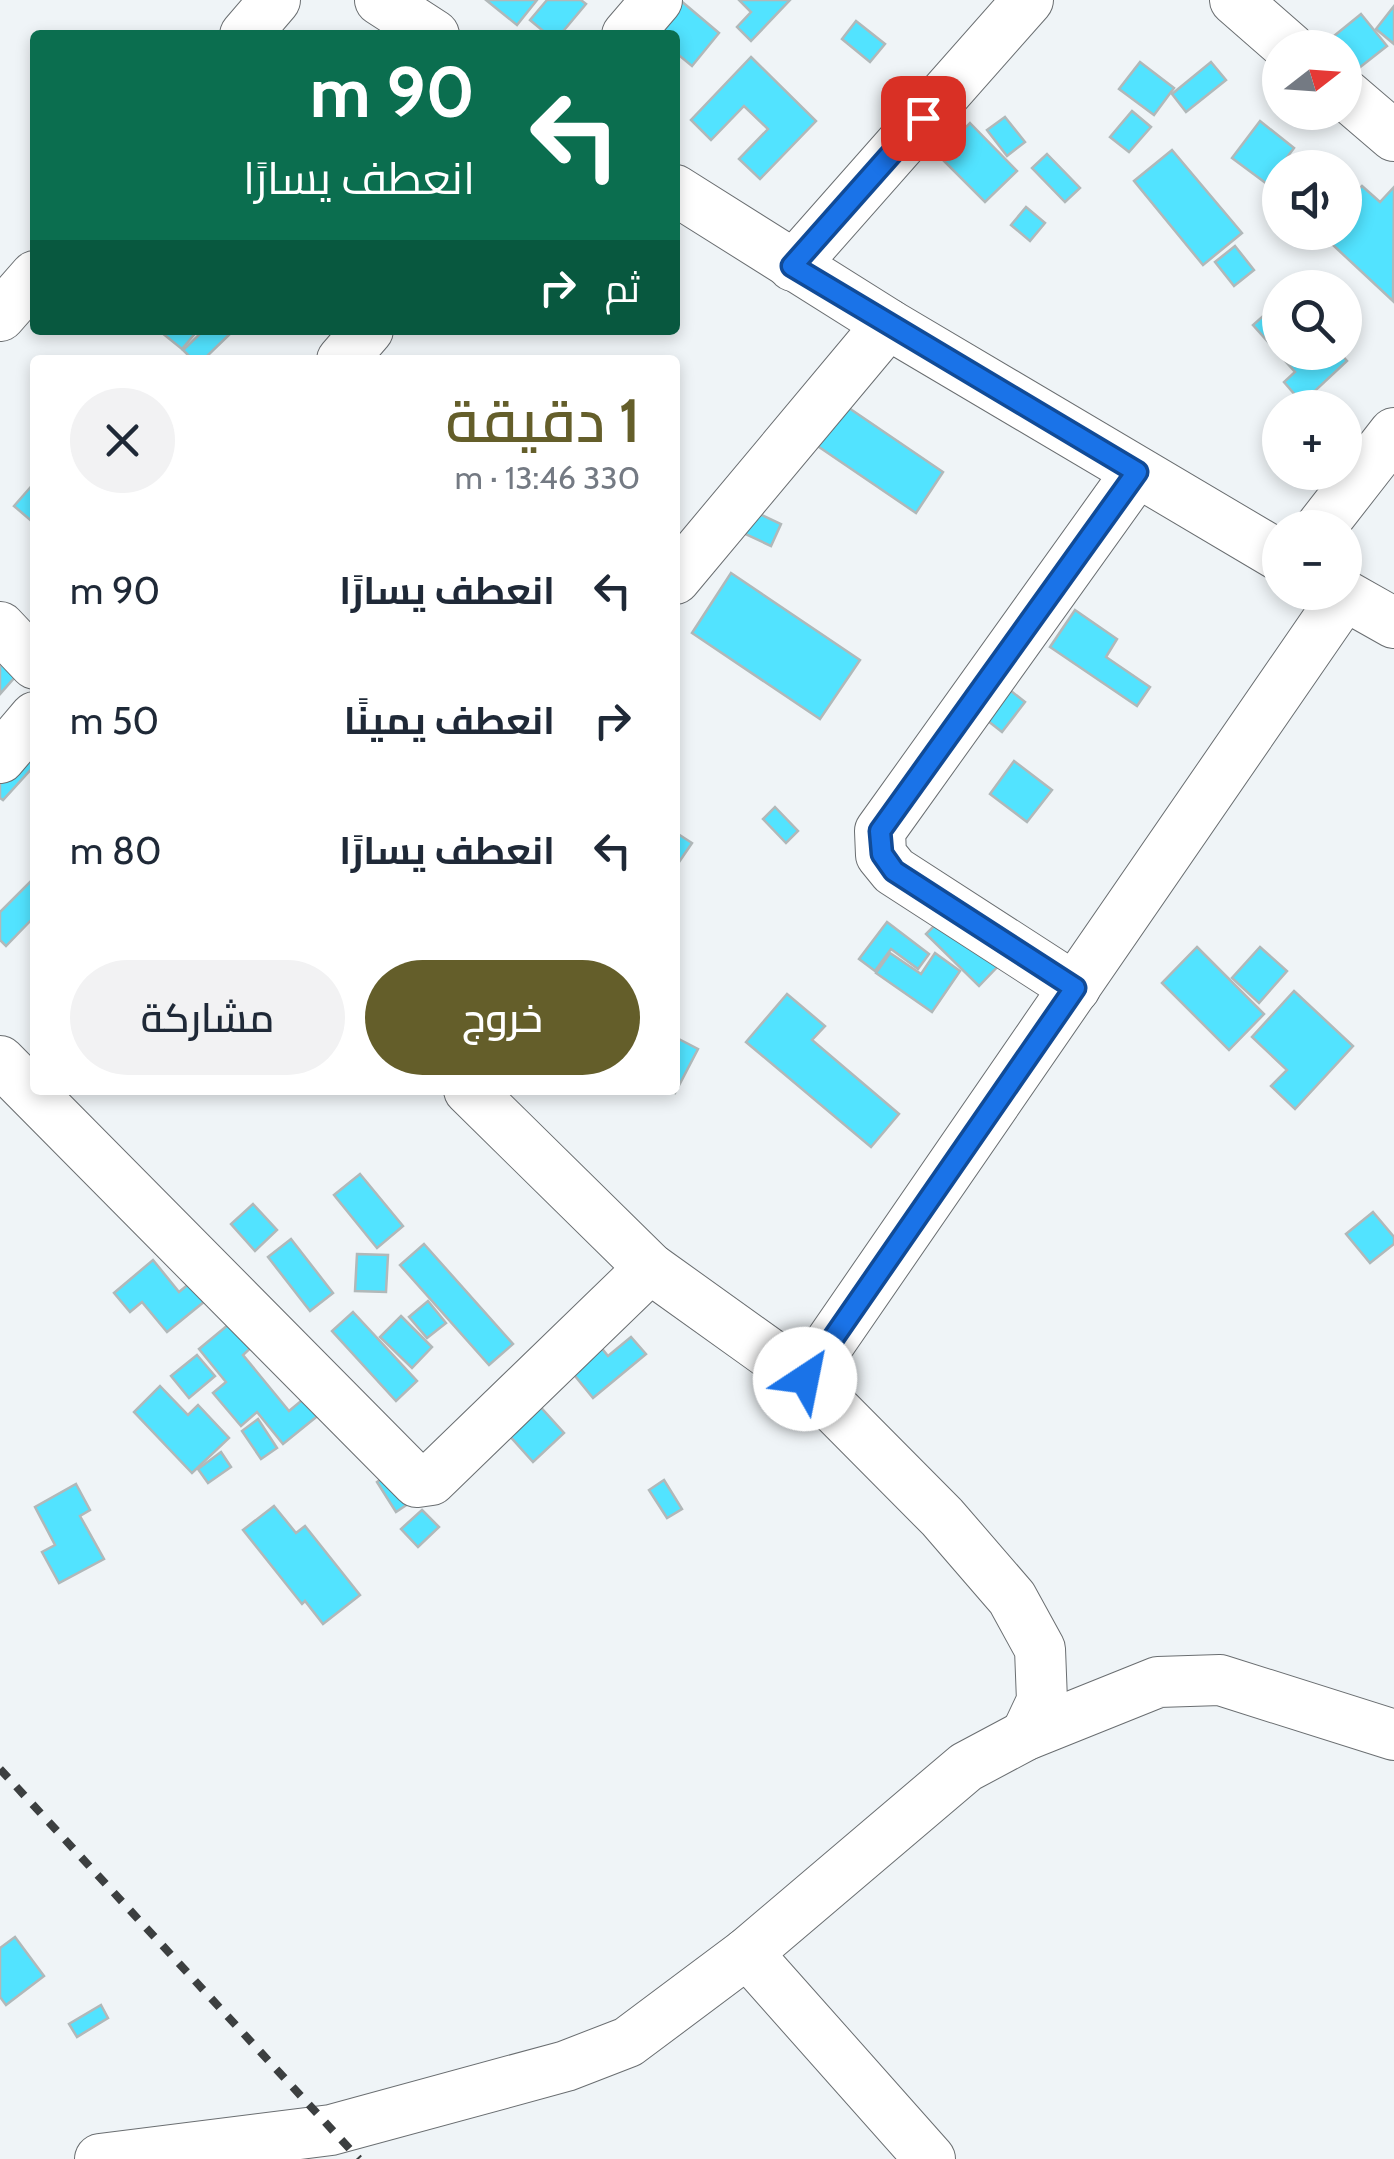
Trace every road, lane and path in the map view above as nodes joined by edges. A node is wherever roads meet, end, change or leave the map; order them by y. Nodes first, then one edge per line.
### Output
1 (380, 0) edge
2 (657, 0) edge
3 (1028, 0) edge
4 (1235, 0) edge
5 (426, 30) edge
6 (632, 30) edge
7 (1269, 30) edge
8 (1362, 109) edge
9 (1394, 136) edge
10 (680, 193) edge
11 (792, 266) junction
12 (30, 282) edge
13 (0, 316) edge
14 (888, 324) junction
15 (364, 335) edge
16 (346, 355) edge
17 (1394, 433) edge
18 (1137, 472) junction
19 (1334, 510) edge
20 (1262, 545) edge
21 (680, 573) edge
22 (1362, 605) edge
23 (1331, 610) edge
24 (1394, 623) edge
25 (0, 627) edge
26 (30, 659) edge
27 (30, 722) edge
28 (0, 758) edge
29 (1075, 988) junction
30 (0, 1061) edge
31 (30, 1091) edge
32 (34, 1095) edge
33 (474, 1095) edge
34 (650, 1268) junction
35 (805, 1379) junction
36 (1394, 1734) edge
37 (1026, 1735) junction
38 (746, 1953) junction
39 (100, 2159) edge
40 (930, 2159) edge

1 - 5 street
2 - 6 street
3 - 11 street
4 - 7 street
8 - 9 street
10 - 11 street
11 - 14 street
12 - 13 street
14 - 18 street
14 - 21 street
15 - 16 street
17 - 19 street
18 - 20 street
18 - 29 street
22 - 24 street
23 - 29 street
25 - 26 street
27 - 28 street
29 - 35 street
30 - 31 street
32 - 34 street
33 - 34 street
34 - 35 street
35 - 37 street
36 - 37 street
37 - 38 street
38 - 39 street
38 - 40 street

